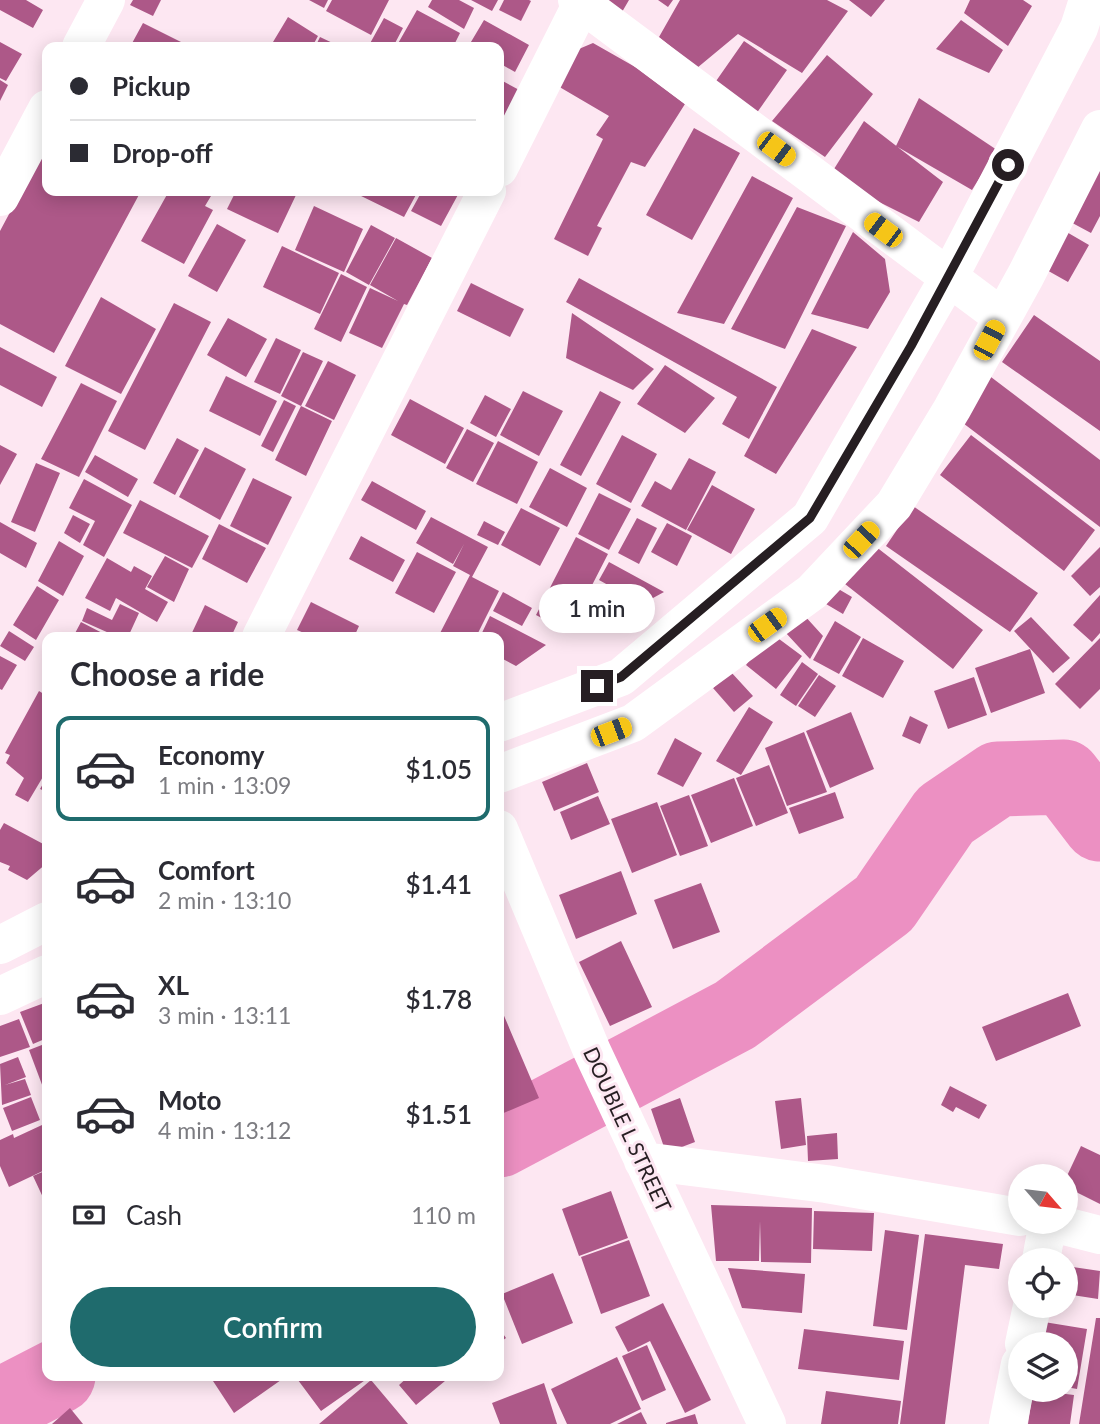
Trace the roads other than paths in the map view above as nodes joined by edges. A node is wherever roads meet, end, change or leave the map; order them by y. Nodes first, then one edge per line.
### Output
1 (106, 0) edge
2 (1088, 0) edge
3 (580, 2) edge
4 (84, 42) edge
5 (42, 118) edge
6 (1100, 130) edge
7 (504, 158) edge
8 (484, 196) edge
9 (0, 197) edge
10 (948, 279) junction
11 (1002, 317) junction
12 (264, 632) edge
13 (504, 721) edge
14 (504, 772) edge
15 (504, 841) edge
16 (42, 924) edge
17 (0, 945) edge
18 (42, 976) edge
19 (0, 996) edge
20 (643, 1161) junction
21 (1008, 1215) edge
22 (1078, 1229) edge
23 (1100, 1235) edge
24 (1013, 1402) edge
25 (766, 1424) edge
26 (1009, 1424) edge

1 - 4 street
2 - 10 street
3 - 7 street
3 - 10 street
5 - 9 street
6 - 11 street
8 - 12 street
10 - 11 street
10 - 13 street
11 - 14 street
15 - 20 street, DOUBLE L STREET
16 - 17 street
18 - 19 street
20 - 21 street
20 - 25 street, DOUBLE L STREET
22 - 23 street
24 - 26 street

